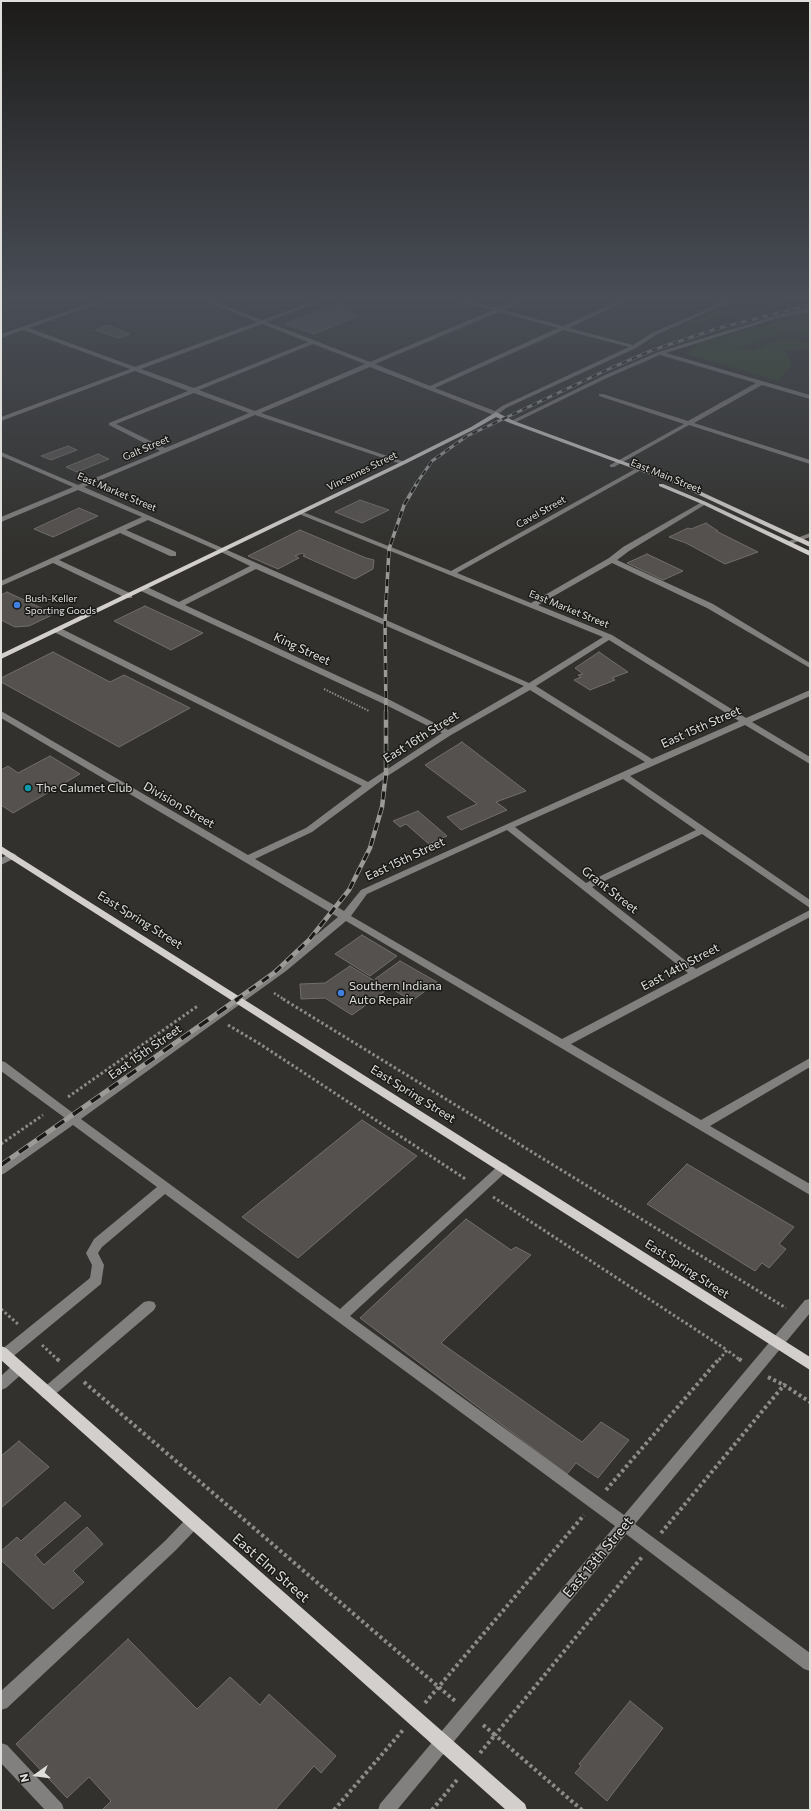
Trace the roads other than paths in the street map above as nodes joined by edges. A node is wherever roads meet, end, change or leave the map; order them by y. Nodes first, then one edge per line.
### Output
1 (88, 386) edge
2 (181, 386) edge
3 (204, 386) edge
4 (319, 386) edge
5 (424, 386) edge
6 (435, 386) edge
7 (549, 386) edge
8 (587, 386) edge
9 (756, 386) edge
10 (769, 386) edge
11 (430, 388) junction
12 (193, 390) junction
13 (602, 395) dead end
14 (810, 398) edge
15 (254, 413) junction
16 (496, 414) junction
17 (1, 419) edge
18 (512, 422) junction
19 (689, 423) junction
20 (166, 451) junction
21 (1, 454) edge
22 (620, 462) junction
23 (810, 462) edge
24 (403, 464) junction
25 (612, 466) junction
26 (639, 469) junction
27 (632, 473) junction
28 (79, 488) junction
29 (704, 503) junction
30 (302, 513) junction
31 (148, 518) junction
32 (1, 520) edge
33 (120, 530) junction
34 (810, 535) edge
35 (798, 539) junction
36 (788, 543) junction
37 (810, 545) edge
38 (224, 550) junction
39 (173, 554) dead end
40 (810, 554) edge
41 (53, 560) junction
42 (612, 560) junction
43 (256, 566) junction
44 (452, 573) junction
45 (1, 584) edge
46 (144, 589) junction
47 (129, 596) junction
48 (179, 605) junction
49 (532, 606) junction
50 (57, 630) junction
51 (608, 638) junction
52 (1, 657) edge
53 (810, 666) edge
54 (530, 686) junction
55 (810, 693) edge
56 (1, 714) edge
57 (746, 722) junction
58 (448, 733) junction
59 (810, 761) edge
60 (652, 763) junction
61 (623, 775) junction
62 (369, 786) junction
63 (508, 826) junction
64 (703, 830) junction
65 (1, 849) edge
66 (12, 856) junction
67 (248, 859) junction
68 (1, 862) edge
69 (585, 887) junction
70 (810, 905) edge
71 (810, 913) edge
72 (346, 916) junction
73 (696, 974) junction
74 (240, 1001) junction
75 (562, 1044) junction
76 (810, 1062) edge
77 (1, 1065) edge
78 (74, 1119) junction
79 (701, 1126) junction
80 (503, 1168) junction
81 (1, 1170) edge
82 (164, 1187) junction
83 (810, 1190) edge
84 (810, 1304) edge
85 (149, 1306) dead end
86 (340, 1317) junction
87 (777, 1344) junction
88 (3, 1354) edge
89 (810, 1364) edge
90 (20, 1368) junction
91 (1, 1384) edge
92 (47, 1393) junction
93 (193, 1522) junction
94 (625, 1525) junction
95 (810, 1663) edge
96 (1, 1702) edge
97 (443, 1742) junction
98 (1, 1751) edge
99 (56, 1810) edge
100 (386, 1810) edge
101 (519, 1810) edge

1 - 17 street
2 - 12 street
3 - 12 street
4 - 15 street, Galt Street
5 - 11 street
6 - 11 street
7 - 16 street, Vincennes Street
8 - 18 street
9 - 19 street
10 - 14 street
11 - 16 street
12 - 15 street
12 - 20 street
13 - 19 street
15 - 20 street, Galt Street
15 - 24 street
16 - 18 main road, East Main Street
16 - 24 main road, Vincennes Street
18 - 22 main road, East Main Street
18 - 25 main road, East Main Street
19 - 22 street
19 - 23 street
20 - 28 street, Galt Street
21 - 28 street, East Market Street
22 - 25 street
22 - 26 main road, East Main Street
24 - 30 main road, Vincennes Street
25 - 27 main road, East Main Street
26 - 27 street, Cavel Street
26 - 35 main road, East Main Street
27 - 29 main road, East Main Street
27 - 44 street, Cavel Street
28 - 31 street, East Market Street
28 - 32 street, Galt Street
29 - 36 main road, East Main Street
29 - 42 street
30 - 38 main road, Vincennes Street
30 - 44 street, East Market Street
31 - 33 street
31 - 38 street, East Market Street
33 - 39 street
33 - 41 street
34 - 35 street
35 - 36 street
35 - 37 main road, East Main Street
36 - 40 main road, East Main Street
38 - 43 street, East Market Street
38 - 46 main road, Vincennes Street
41 - 45 street
41 - 47 street
42 - 49 street
42 - 53 street
43 - 48 street
43 - 54 street, East Market Street
44 - 49 street, East Market Street
46 - 47 main road, Vincennes Street
46 - 48 street, King Street
47 - 50 main road, Vincennes Street
48 - 58 street, King Street
49 - 51 street, East Market Street
50 - 52 main road, Vincennes Street
50 - 62 street
51 - 54 street, East 16th Street
51 - 57 street, East Market Street
54 - 58 street, East 16th Street
54 - 60 street, East Market Street
55 - 57 street, East 15th Street
56 - 67 street, Division Street
57 - 59 street, East Market Street
57 - 60 street, East 15th Street
58 - 62 street, East 16th Street
60 - 61 street, East 15th Street
61 - 63 street, East 15th Street
61 - 64 street
62 - 67 street, East 16th Street
63 - 69 street, Grant Street
63 - 72 street, East 15th Street
64 - 69 street
64 - 70 street
65 - 66 main road, East Spring Street
66 - 68 street
66 - 74 main road, East Spring Street
67 - 72 street, Division Street
69 - 73 street, Grant Street
71 - 73 street, East 14th Street
72 - 74 street, East 15th Street
72 - 75 street, Division Street
73 - 75 street, East 14th Street
74 - 78 street, East 15th Street
74 - 80 main road, East Spring Street
75 - 79 street, Division Street
76 - 79 street
77 - 78 street
78 - 81 street, East 15th Street
78 - 82 street
79 - 83 street, Division Street
80 - 86 street
80 - 87 main road, East Spring Street
82 - 86 street
82 - 88 street
84 - 87 street, East 13th Street
85 - 92 street
86 - 94 street
87 - 89 main road, East Spring Street
87 - 94 street, East 13th Street
88 - 90 main road, East Elm Street
90 - 91 street
90 - 92 main road, East Elm Street
92 - 93 main road, East Elm Street
93 - 96 street
93 - 97 main road, East Elm Street
94 - 95 street
94 - 97 street, East 13th Street
97 - 100 street, East 13th Street
97 - 101 main road, East Elm Street
98 - 99 street

